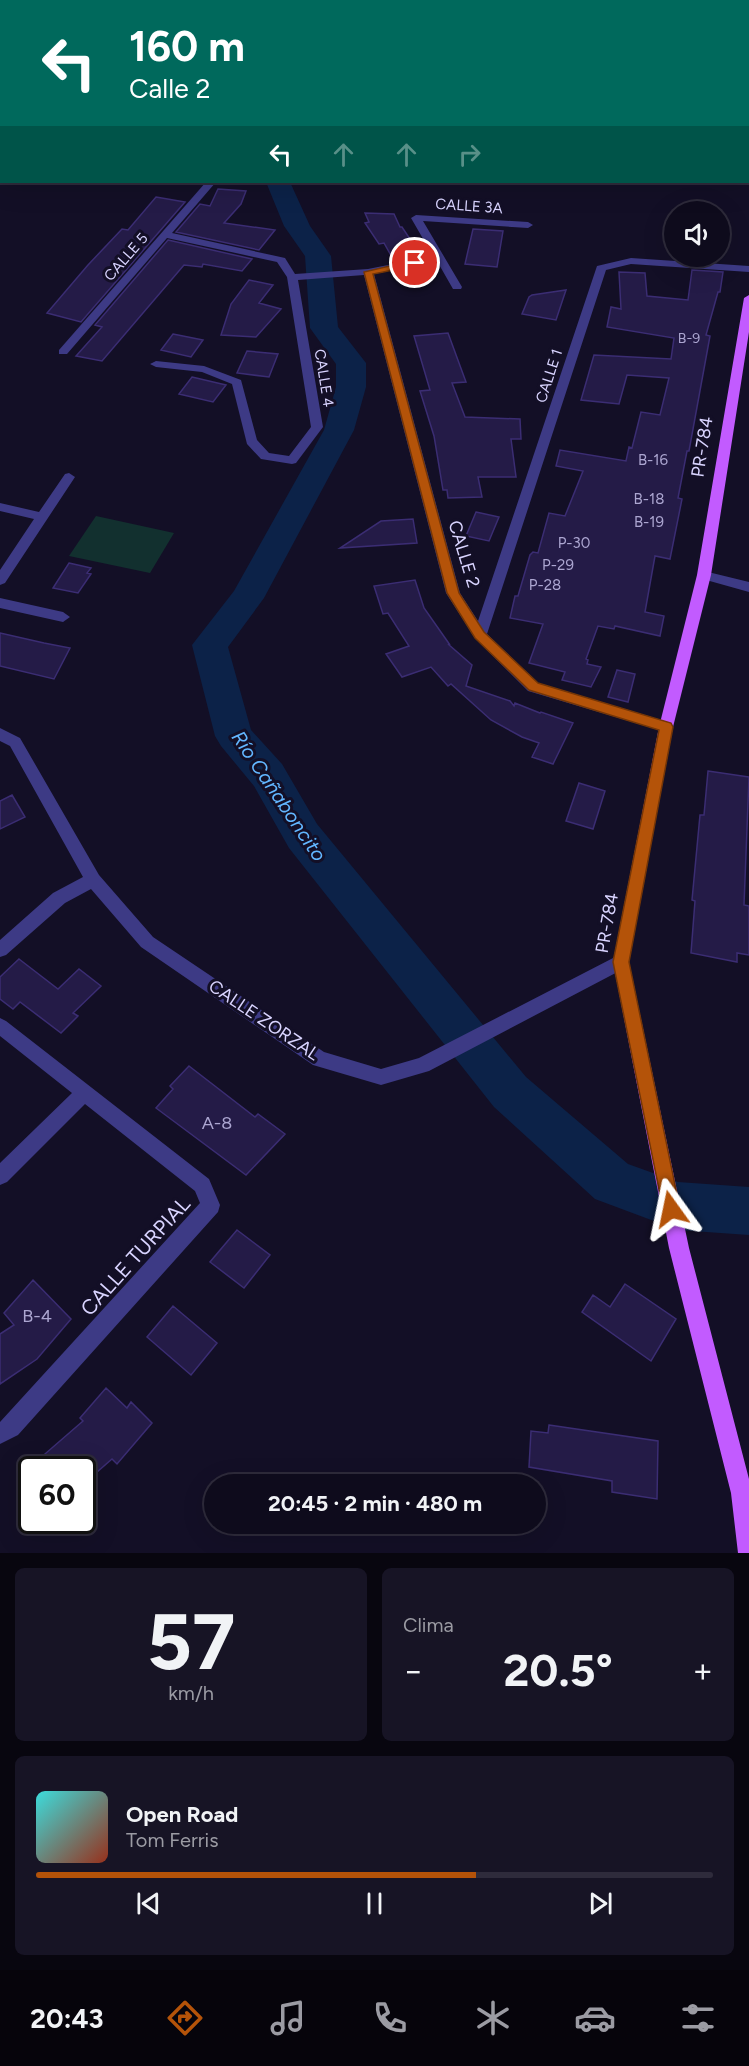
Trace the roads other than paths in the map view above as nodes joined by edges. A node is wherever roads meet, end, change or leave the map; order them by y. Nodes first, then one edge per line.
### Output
1 (210, 183) edge
2 (528, 225) dead end
3 (165, 235) junction
4 (438, 258) junction
5 (749, 269) edge
6 (368, 272) junction
7 (292, 276) junction
8 (457, 286) dead end
9 (749, 298) edge
10 (63, 351) dead end
11 (156, 364) dead end
12 (69, 477) dead end
13 (0, 507) edge
14 (44, 517) junction
15 (704, 575) junction
16 (0, 580) edge
17 (749, 587) edge
18 (0, 603) edge
19 (63, 617) dead end
20 (480, 635) junction
21 (666, 727) junction
22 (0, 734) edge
23 (93, 880) junction
24 (0, 950) edge
25 (621, 962) junction
26 (0, 1026) edge
27 (84, 1093) junction
28 (0, 1176) edge
29 (0, 1433) edge
30 (749, 1552) edge

1 - 3 street, CALLE 5
2 - 4 street, CALLE 3A
3 - 7 street
3 - 10 street, CALLE 5
4 - 6 street
4 - 8 street, CALLE 3A
5 - 20 street, CALLE 1
6 - 7 street
6 - 20 street, CALLE 2
7 - 11 street, CALLE 4
9 - 15 main road, PR-784 / PR-784
12 - 14 street
13 - 14 street
14 - 16 street
15 - 17 street
15 - 21 main road, PR-784 / PR-784
18 - 19 street
20 - 21 street, CALLE 2
21 - 25 main road, PR-784 / PR-784
22 - 23 street, CALLE ZORZAL
23 - 24 street
23 - 25 street, CALLE ZORZAL
25 - 30 main road, PR-784 / PR-784
26 - 27 street, CALLE TURPIAL
27 - 28 street
27 - 29 street, CALLE TURPIAL

